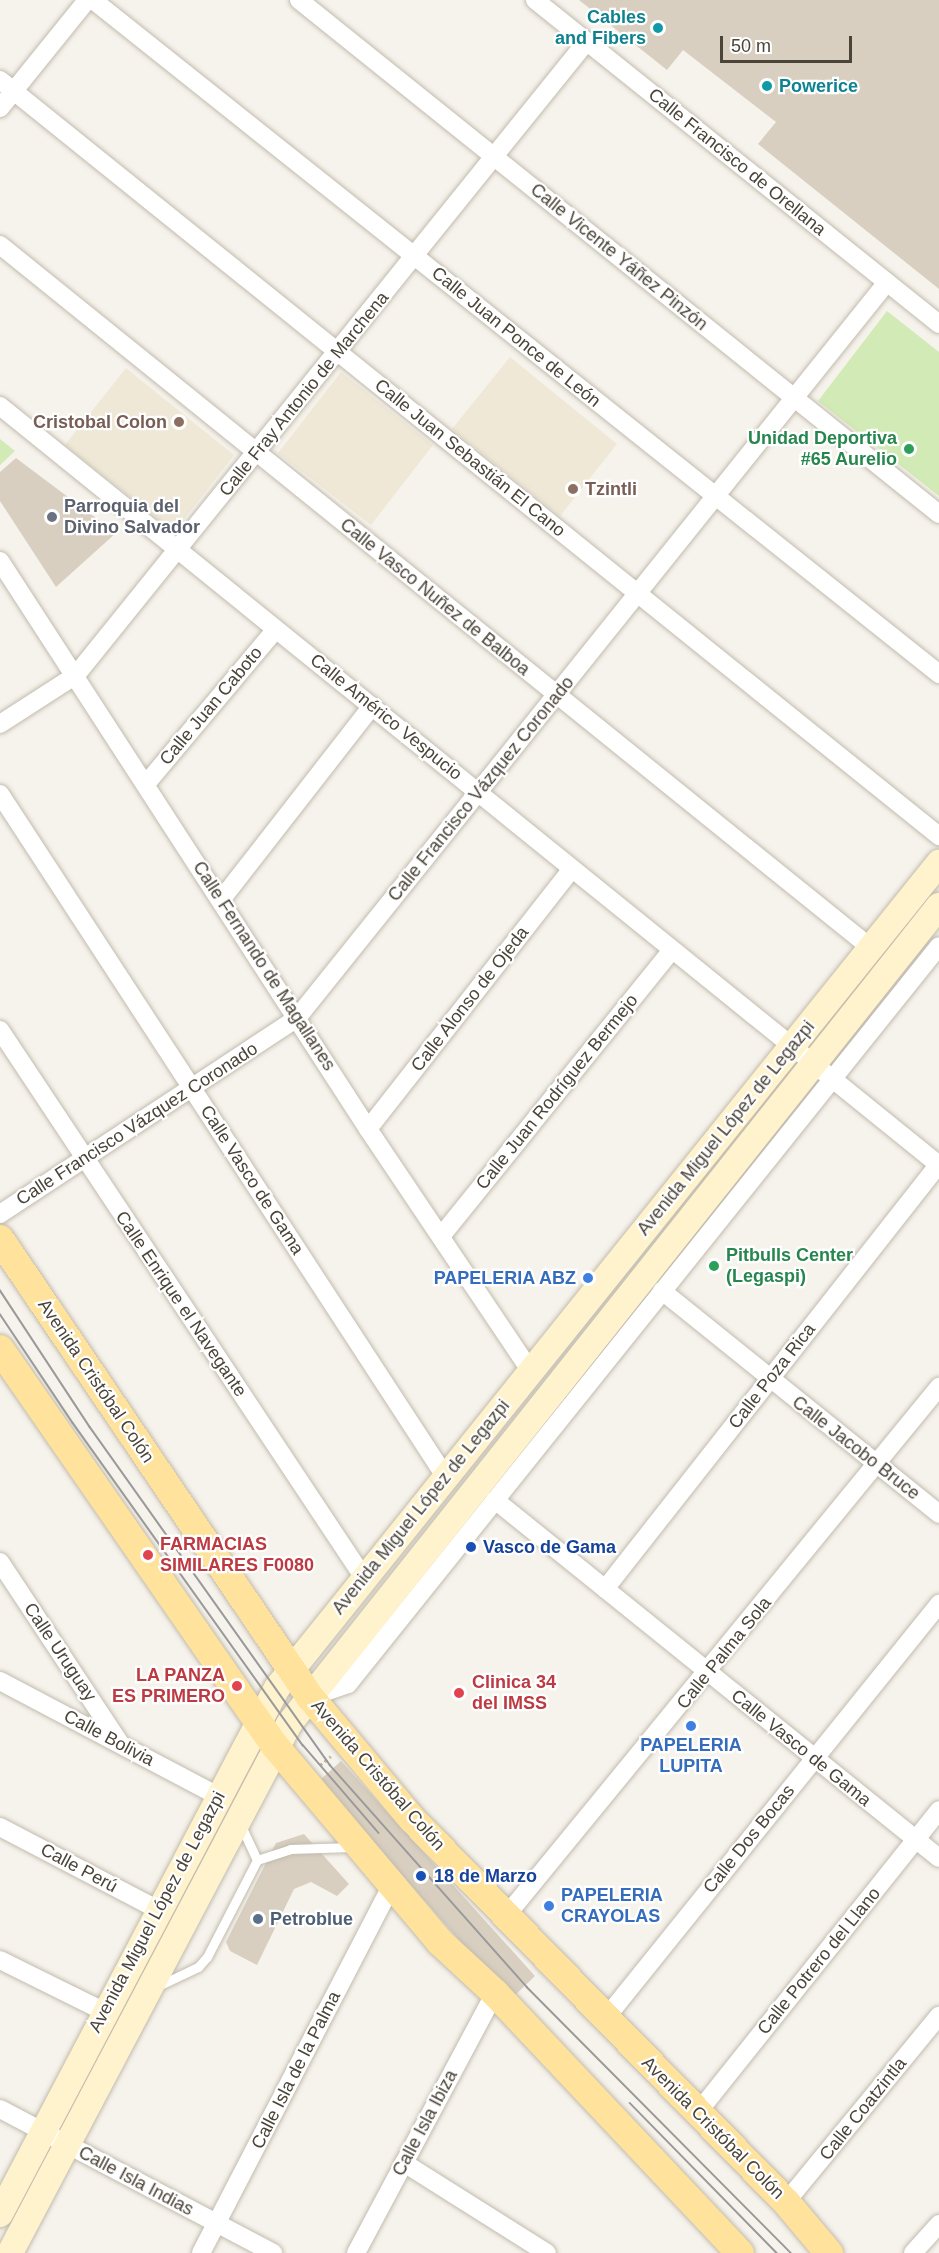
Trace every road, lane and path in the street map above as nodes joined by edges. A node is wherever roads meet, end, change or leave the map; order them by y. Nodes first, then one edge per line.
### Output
1 (87, 0) edge
2 (93, 0) edge
3 (299, 0) edge
4 (536, 0) edge
5 (587, 41) junction
6 (7, 86) edge
7 (0, 108) edge
8 (494, 156) junction
9 (0, 245) edge
10 (414, 255) junction
11 (887, 282) junction
12 (939, 324) edge
13 (338, 351) junction
14 (794, 398) junction
15 (0, 406) edge
16 (257, 453) junction
17 (716, 496) junction
18 (939, 514) edge
19 (180, 549) junction
20 (0, 561) edge
21 (638, 593) junction
22 (276, 629) junction
23 (939, 674) edge
24 (76, 675) junction
25 (556, 694) junction
26 (372, 706) junction
27 (0, 724) edge
28 (146, 784) junction
29 (478, 792) junction
30 (0, 794) edge
31 (939, 836) edge
32 (939, 863) edge
33 (572, 869) junction
34 (221, 900) junction
35 (939, 906) edge
36 (939, 946) edge
37 (871, 948) junction
38 (672, 950) junction
39 (297, 1018) junction
40 (0, 1030) edge
41 (792, 1047) junction
42 (822, 1071) junction
43 (192, 1087) junction
44 (368, 1128) junction
45 (84, 1158) junction
46 (939, 1164) edge
47 (0, 1214) edge
48 (442, 1235) junction
49 (0, 1239) edge
50 (662, 1291) junction
51 (0, 1349) edge
52 (530, 1370) junction
53 (770, 1380) junction
54 (939, 1387) edge
55 (878, 1464) junction
56 (445, 1476) junction
57 (495, 1500) junction
58 (939, 1514) edge
59 (0, 1562) edge
60 (364, 1578) junction
61 (605, 1589) junction
62 (939, 1604) edge
63 (291, 1670) junction
64 (708, 1673) junction
65 (0, 1681) edge
66 (310, 1697) junction
67 (257, 1720) junction
68 (348, 1742) junction
69 (120, 1743) junction
70 (275, 1746) junction
71 (814, 1758) junction
72 (303, 1780) junction
73 (218, 1796) junction
74 (939, 1810) edge
75 (237, 1818) junction
76 (0, 1827) edge
77 (915, 1840) junction
78 (358, 1846) junction
79 (939, 1858) edge
80 (257, 1860) junction
81 (391, 1886) junction
82 (159, 1910) junction
83 (506, 1916) junction
84 (0, 1960) edge
85 (147, 1991) junction
86 (495, 1993) junction
87 (105, 2012) junction
88 (939, 2016) edge
89 (605, 2019) junction
90 (0, 2109) edge
91 (699, 2111) junction
92 (43, 2131) junction
93 (67, 2144) junction
94 (404, 2163) junction
95 (786, 2202) junction
96 (0, 2214) edge
97 (216, 2223) junction
98 (939, 2224) edge
99 (10, 2253) edge
100 (201, 2253) edge
101 (273, 2253) edge
102 (356, 2253) edge
103 (547, 2253) edge
104 (740, 2253) edge
105 (829, 2253) edge
106 (914, 2253) edge

1 - 6 street
2 - 10 street, Calle Juan Ponce de León
3 - 8 street, Calle Vicente Yáñez Pinzón
4 - 5 street, Calle Francisco de Orellana
5 - 8 street, Calle Fray Antonio de Marchena
5 - 11 street, Calle Francisco de Orellana
6 - 7 street
6 - 13 street, Calle Juan Sebastián El Cano
8 - 10 street, Calle Fray Antonio de Marchena
8 - 14 street, Calle Vicente Yáñez Pinzón
9 - 16 street, Calle Vasco Nuñez de Balboa
10 - 13 street, Calle Fray Antonio de Marchena
10 - 17 street, Calle Juan Ponce de León
11 - 12 street, Calle Francisco de Orellana
11 - 14 street, Calle Francisco Vázquez Coronado
13 - 16 street, Calle Fray Antonio de Marchena
13 - 21 street, Calle Juan Sebastián El Cano
14 - 17 street, Calle Francisco Vázquez Coronado
14 - 18 street, Calle Vicente Yáñez Pinzón
15 - 19 street, Calle Américo Vespucio
16 - 19 street, Calle Fray Antonio de Marchena
16 - 25 street, Calle Vasco Nuñez de Balboa
17 - 21 street, Calle Francisco Vázquez Coronado
17 - 23 street, Calle Juan Ponce de León
19 - 22 street, Calle Américo Vespucio
19 - 24 street, Calle Fray Antonio de Marchena
20 - 24 street, Calle Fernando de Magallanes
21 - 25 street, Calle Francisco Vázquez Coronado
21 - 31 street, Calle Juan Sebastián El Cano
22 - 26 street, Calle Américo Vespucio
22 - 28 street, Calle Juan Caboto
24 - 27 street, Calle Fray Antonio de Marchena
24 - 28 street, Calle Fernando de Magallanes
25 - 29 street, Calle Francisco Vázquez Coronado
25 - 37 street, Calle Vasco Nuñez de Balboa
26 - 29 street, Calle Américo Vespucio
26 - 34 street
28 - 34 street, Calle Fernando de Magallanes
29 - 33 street, Calle Américo Vespucio
29 - 39 street, Calle Francisco Vázquez Coronado
30 - 43 street, Calle Vasco de Gama
32 - 37 main road, Avenida Miguel López de Legazpi
33 - 38 street, Calle Américo Vespucio
33 - 44 street, Calle Alonso de Ojeda
34 - 39 street, Calle Fernando de Magallanes
35 - 42 main road, Avenida Miguel López de Legazpi
36 - 42 street, Avenida Miguel López de Legazpi
37 - 41 main road, Avenida Miguel López de Legazpi
38 - 41 street, Calle Américo Vespucio
38 - 48 street, Calle Juan Rodríguez Bermejo
39 - 43 street, Calle Francisco Vázquez Coronado
39 - 44 street, Calle Fernando de Magallanes
40 - 45 street, Calle Enrique el Navegante
41 - 42 street, Calle Américo Vespucio
41 - 52 main road, Avenida Miguel López de Legazpi
42 - 46 street, Calle Américo Vespucio
42 - 50 street, Avenida Miguel López de Legazpi
42 - 66 main road, Avenida Miguel López de Legazpi
43 - 45 street, Calle Francisco Vázquez Coronado
43 - 56 street, Calle Vasco de Gama
44 - 48 street, Calle Fernando de Magallanes
45 - 47 street, Calle Francisco Vázquez Coronado
45 - 60 street, Calle Enrique el Navegante
46 - 53 street, Calle Poza Rica
48 - 52 street, Calle Fernando de Magallanes
49 - 63 main road, Avenida Cristóbal Colón
50 - 53 street, Calle Jacobo Bruce
50 - 57 street, Avenida Miguel López de Legazpi
51 - 67 main road
52 - 56 main road, Avenida Miguel López de Legazpi
53 - 55 street, Calle Jacobo Bruce
53 - 61 street, Calle Poza Rica
54 - 55 street, Calle Palma Sola
55 - 58 street, Calle Jacobo Bruce
55 - 64 street, Calle Palma Sola
56 - 60 main road, Avenida Miguel López de Legazpi
57 - 61 street, Calle Vasco de Gama
57 - 66 street, Avenida Miguel López de Legazpi
59 - 69 street, Calle Uruguay
60 - 63 main road, Avenida Miguel López de Legazpi
61 - 64 street, Calle Vasco de Gama
62 - 71 street, Calle Dos Bocas
63 - 66 main road, Avenida Cristóbal Colón
63 - 67 main road, Avenida Miguel López de Legazpi
64 - 71 street, Calle Vasco de Gama
64 - 83 street, Calle Palma Sola
65 - 69 street, Calle Bolivia
66 - 68 main road, Avenida Cristóbal Colón
66 - 70 main road, Avenida Miguel López de Legazpi
67 - 70 main road
67 - 73 main road, Avenida Miguel López de Legazpi
68 - 72 path
68 - 83 main road, Avenida Cristóbal Colón
69 - 73 street, Calle Bolivia
70 - 72 main road
70 - 75 main road, Avenida Miguel López de Legazpi
71 - 77 street, Calle Vasco de Gama
71 - 89 street, Calle Dos Bocas
72 - 78 main road
73 - 82 main road, Avenida Miguel López de Legazpi
74 - 77 street, Calle Potrero del Llano
75 - 80 lane
75 - 85 main road, Avenida Miguel López de Legazpi
76 - 82 street, Calle Perú
77 - 79 street, Calle Vasco de Gama
77 - 91 street, Calle Potrero del Llano
78 - 80 lane
78 - 81 main road
80 - 85 lane
81 - 86 main road
81 - 97 street, Calle Isla de la Palma
82 - 87 main road, Avenida Miguel López de Legazpi
83 - 89 main road, Avenida Cristóbal Colón
84 - 87 street
85 - 93 main road, Avenida Miguel López de Legazpi
86 - 94 street, Calle Isla Ibiza
86 - 104 main road
87 - 92 main road, Avenida Miguel López de Legazpi
88 - 95 street, Calle Coatzintla
89 - 91 main road, Avenida Cristóbal Colón
90 - 92 street, Calle Isla Indias
91 - 95 main road, Avenida Cristóbal Colón
92 - 93 street, Calle Isla Indias
92 - 96 main road, Avenida Miguel López de Legazpi
93 - 97 street, Calle Isla Indias
93 - 99 main road, Avenida Miguel López de Legazpi
94 - 102 street, Calle Isla Ibiza
94 - 103 street
95 - 105 main road, Avenida Cristóbal Colón
97 - 100 street, Calle Isla de la Palma
97 - 101 street, Calle Isla Indias
98 - 106 street

